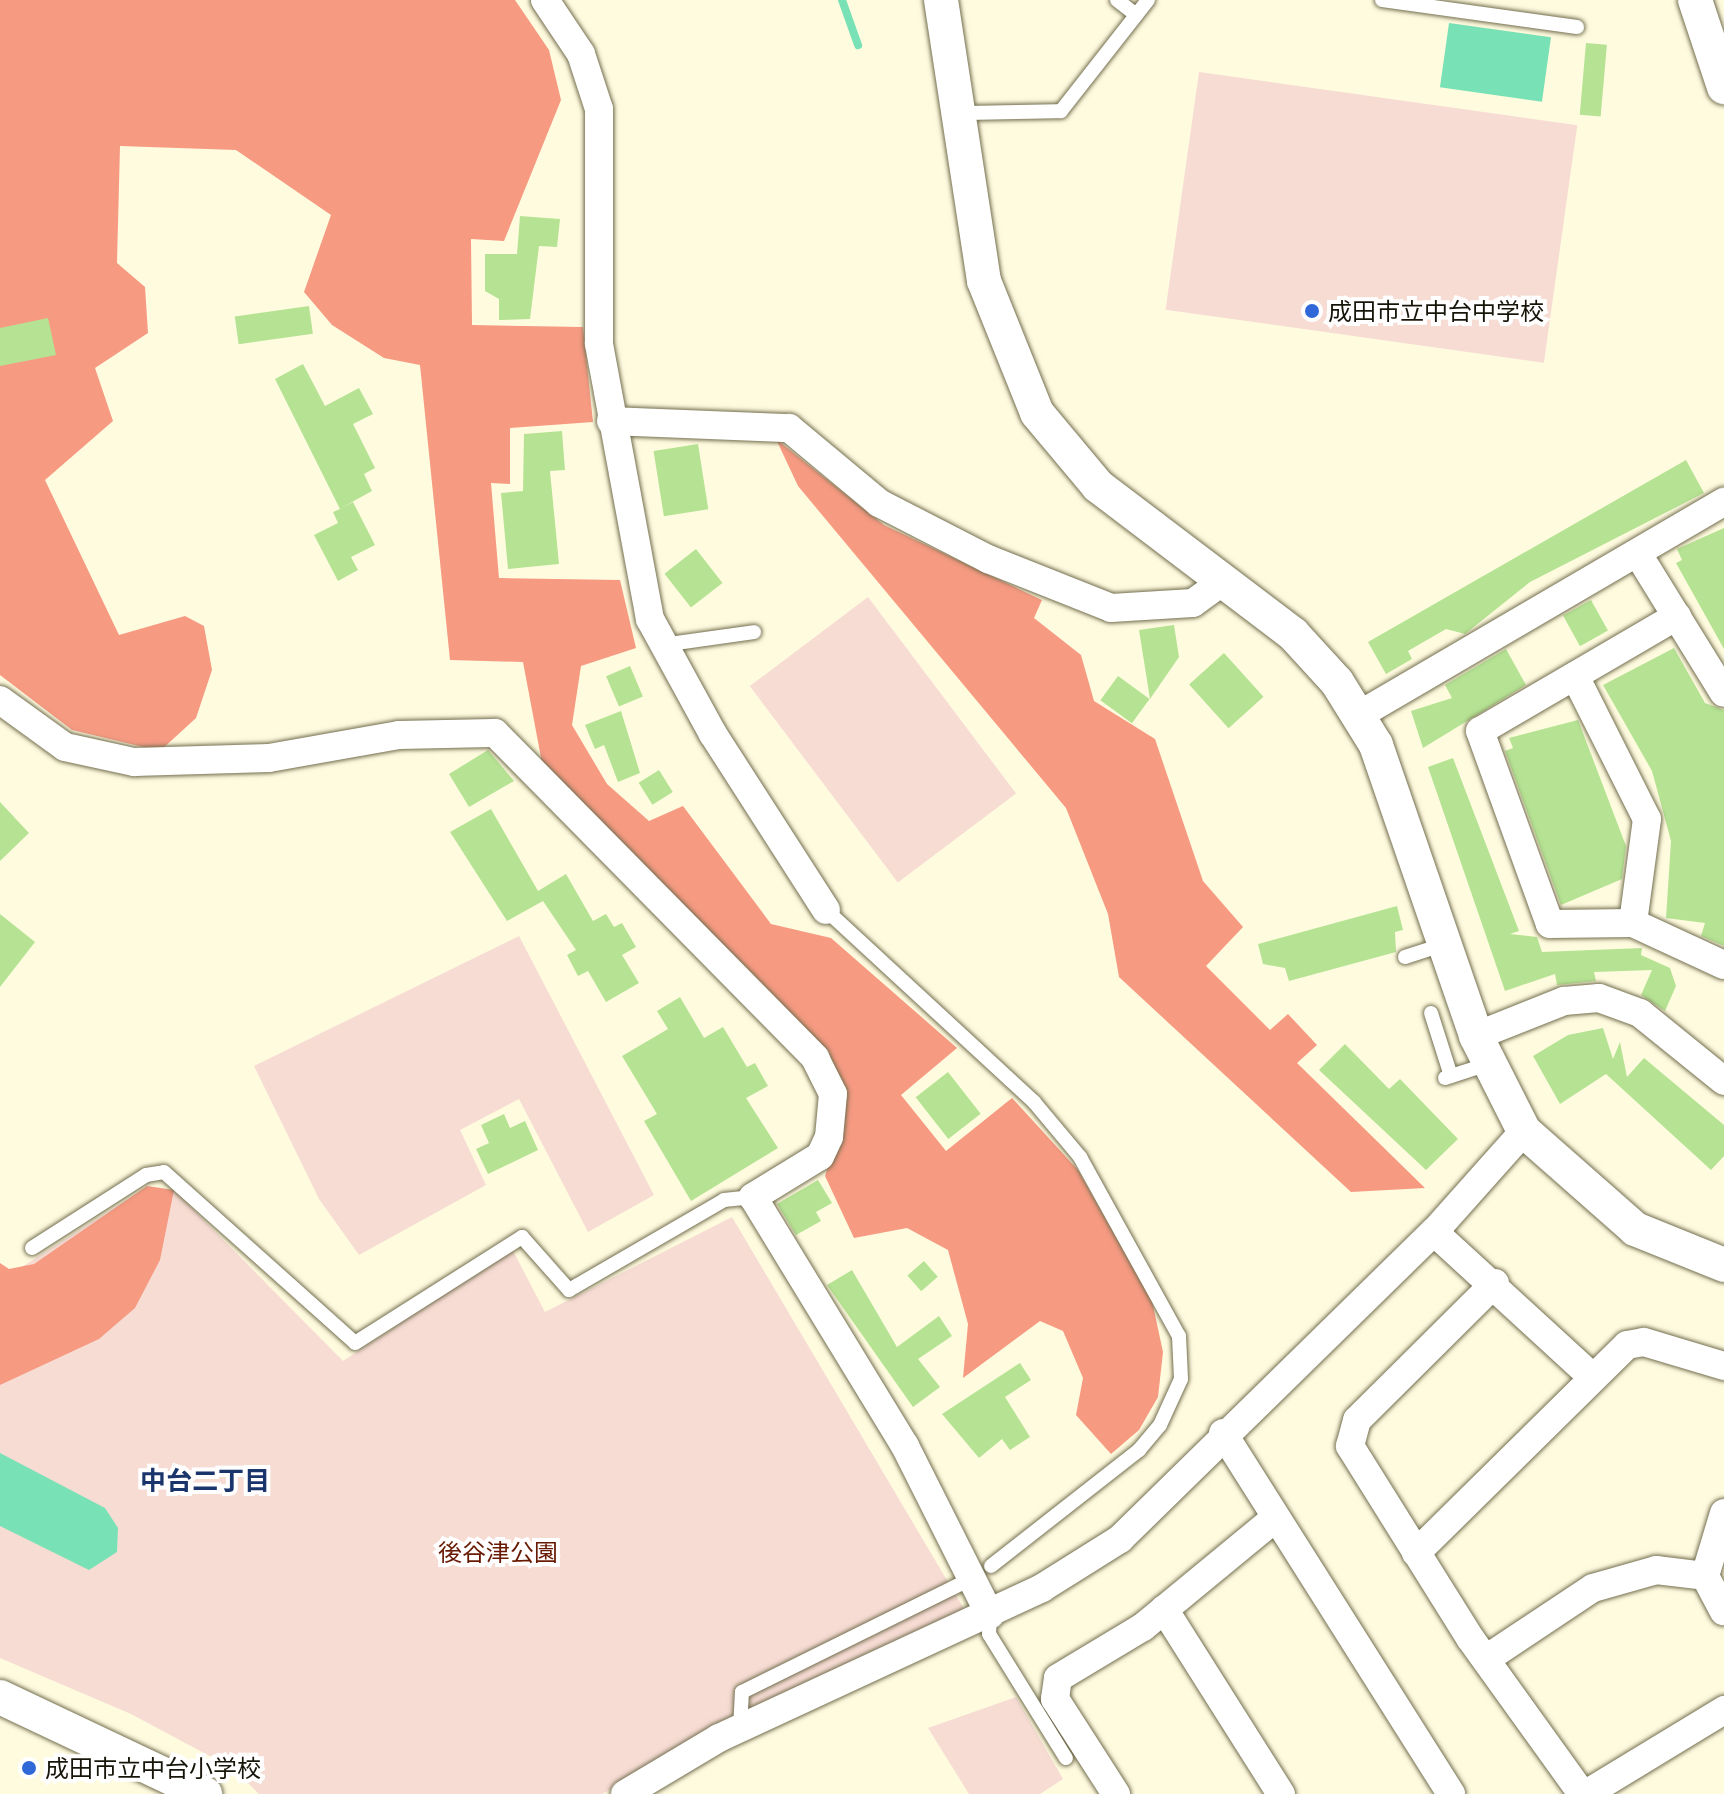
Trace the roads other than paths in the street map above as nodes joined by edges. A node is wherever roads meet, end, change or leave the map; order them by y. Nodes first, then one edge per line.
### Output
1 (545, 0) edge
2 (941, 0) edge
3 (1117, 0) edge
4 (1148, 0) edge
5 (1389, 0) edge
6 (1695, 0) edge
7 (1136, 15) junction
8 (1577, 27) dead end
9 (1724, 87) edge
10 (961, 113) junction
11 (611, 421) junction
12 (1724, 502) edge
13 (1638, 554) junction
14 (1223, 581) junction
15 (1677, 616) junction
16 (754, 632) dead end
17 (662, 645) junction
18 (1575, 676) junction
19 (1724, 693) edge
20 (0, 700) edge
21 (1359, 715) junction
22 (826, 910) joint
23 (1633, 923) junction
24 (1443, 945) junction
25 (1405, 957) dead end
26 (1724, 965) edge
27 (1478, 1039) junction
28 (1720, 1066) edge
29 (1524, 1131) junction
30 (753, 1197) junction
31 (1434, 1232) junction
32 (32, 1248) dead end
33 (1724, 1265) edge
34 (1495, 1283) junction
35 (1724, 1366) edge
36 (1592, 1377) junction
37 (1223, 1433) junction
38 (1724, 1513) edge
39 (1275, 1518) junction
40 (1416, 1553) junction
41 (991, 1566) dead end
42 (1705, 1576) junction
43 (963, 1583) dead end
44 (1164, 1609) junction
45 (1724, 1611) edge
46 (990, 1615) junction
47 (1486, 1659) junction
48 (0, 1697) edge
49 (1724, 1710) edge
50 (740, 1729) junction
51 (1066, 1758) dead end
52 (1109, 1791) edge
53 (205, 1794) edge
54 (625, 1794) edge
55 (1281, 1794) edge
56 (1451, 1794) edge
57 (1584, 1794) edge

1 - 11 street
2 - 10 street
3 - 7 lane
4 - 7 lane
5 - 8 lane
6 - 9 street
7 - 10 lane
10 - 14 street
11 - 14 street
11 - 17 street
12 - 13 street
13 - 15 street
13 - 21 street
14 - 21 street
15 - 18 street
15 - 19 street
16 - 17 lane
17 - 22 street
18 - 23 street
18 - 23 street
20 - 30 street
21 - 24 street
22 - 41 lane
23 - 26 street
24 - 25 lane
24 - 27 street
27 - 27 lane
27 - 28 street
27 - 29 street
29 - 31 street
29 - 33 street
30 - 32 lane
30 - 46 street
31 - 34 street
31 - 37 street
34 - 36 street
34 - 40 street
35 - 36 street
36 - 40 street
37 - 39 street
37 - 46 street
38 - 42 street
39 - 44 street
39 - 56 street
40 - 47 street
42 - 45 street
42 - 47 street
43 - 50 lane
44 - 52 street
44 - 55 street
46 - 50 street
46 - 51 lane
47 - 57 street
48 - 53 street
49 - 57 street
50 - 54 street

